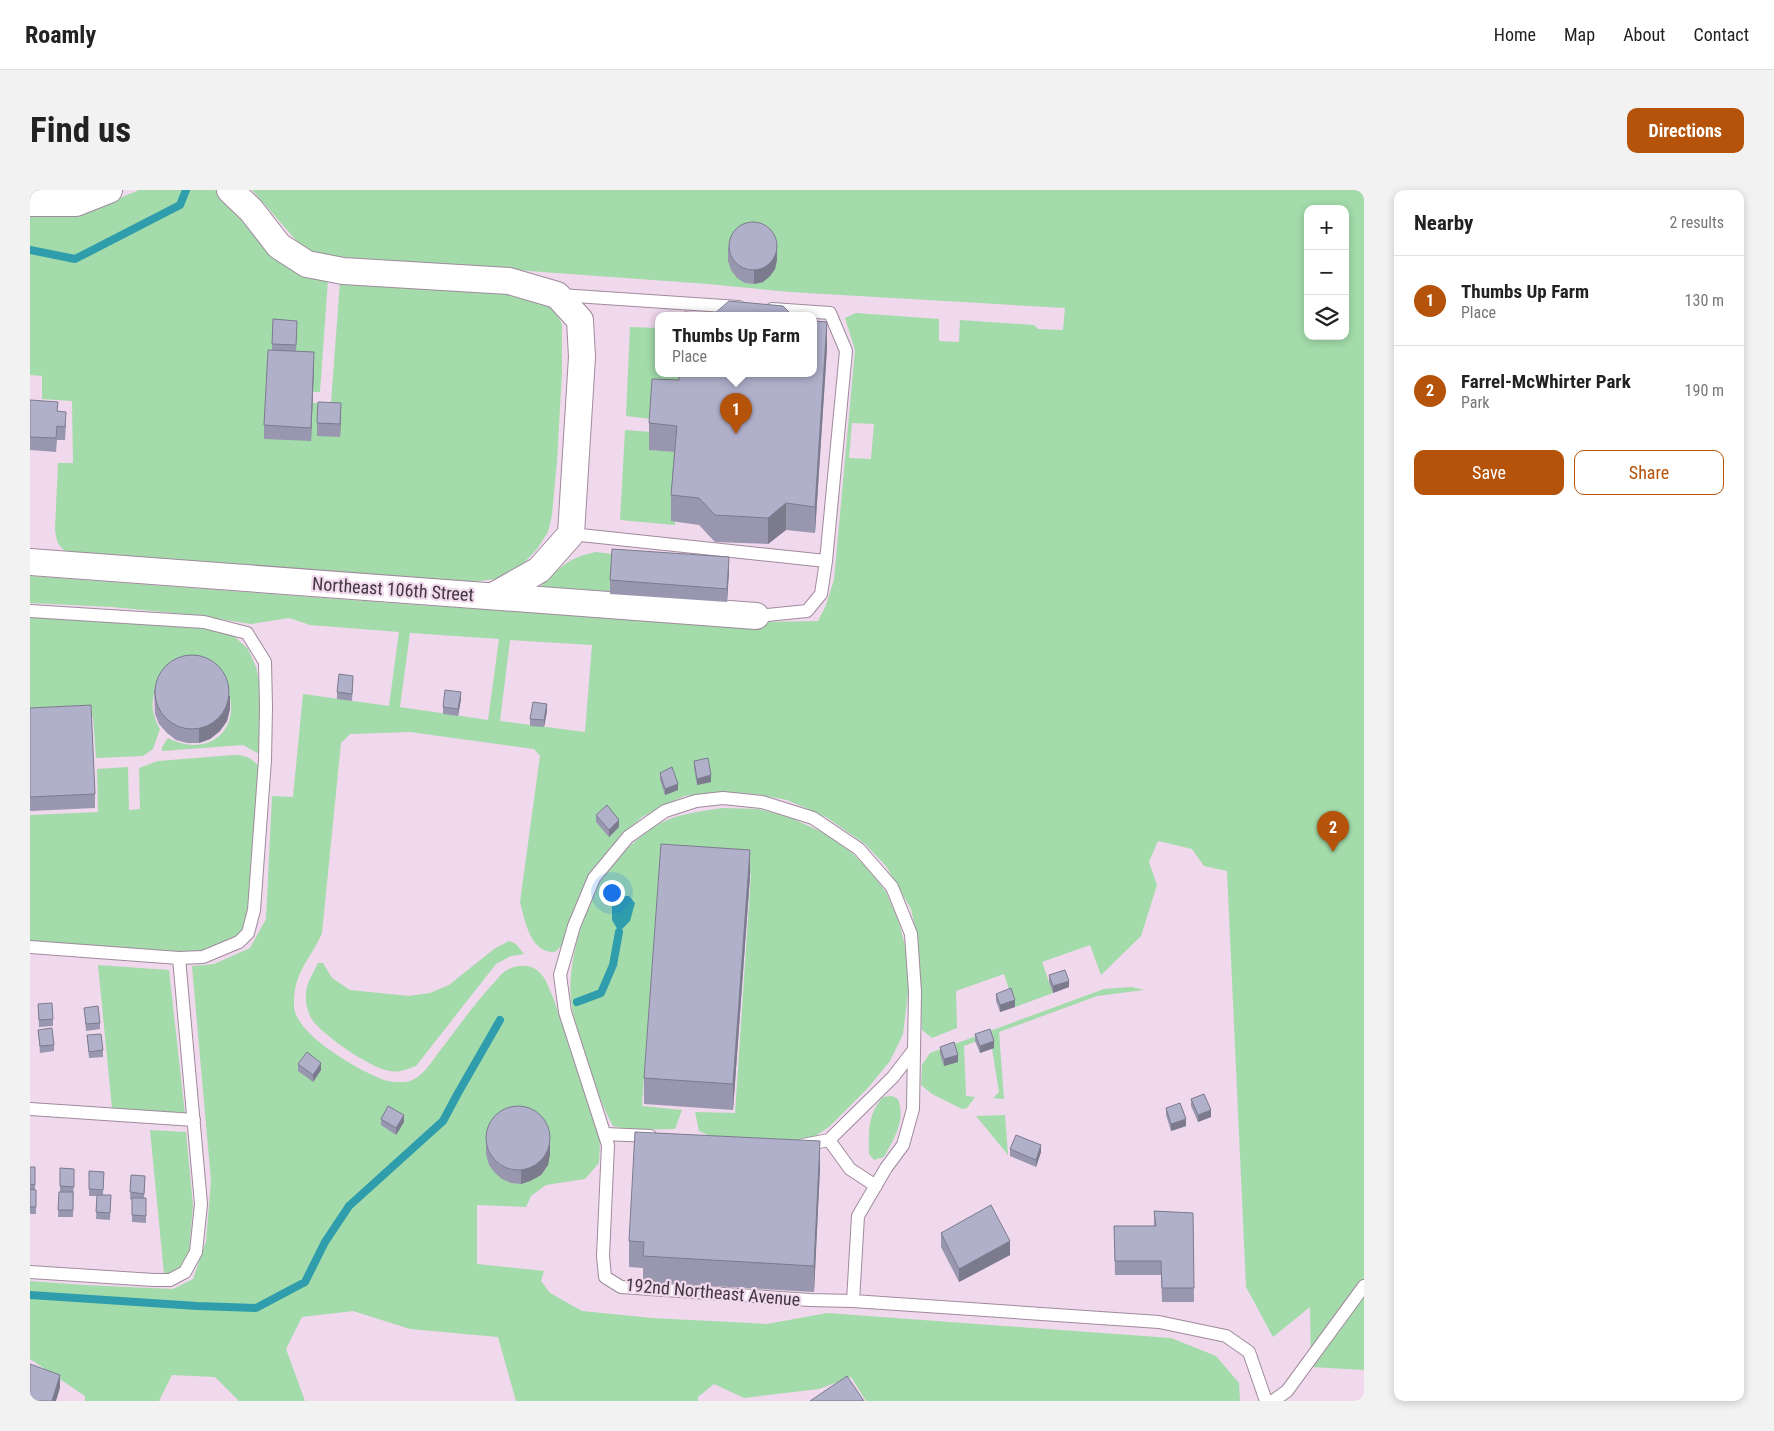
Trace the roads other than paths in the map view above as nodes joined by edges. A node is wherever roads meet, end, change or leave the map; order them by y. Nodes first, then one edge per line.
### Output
1 (109, 190) edge
2 (230, 190) edge
3 (30, 203) edge
4 (557, 295) junction
5 (815, 312) edge
6 (817, 312) edge
7 (570, 534) junction
8 (826, 561) junction
9 (30, 562) edge
10 (493, 596) junction
11 (30, 611) edge
12 (756, 616) joint
13 (30, 947) edge
14 (179, 958) junction
15 (913, 1051) junction
16 (30, 1109) edge
17 (194, 1120) junction
18 (605, 1134) junction
19 (663, 1136) edge
20 (829, 1140) junction
21 (794, 1147) edge
22 (876, 1186) junction
23 (30, 1272) edge
24 (1364, 1286) edge
25 (853, 1301) junction
26 (1266, 1401) edge
27 (1273, 1401) edge

1 - 3 street
2 - 4 street
4 - 5 lane
4 - 7 street
6 - 8 lane
7 - 8 lane
7 - 10 street
8 - 12 lane
9 - 10 street, Northeast 106th Street
10 - 12 street, Northeast 106th Street
11 - 14 lane
13 - 14 lane
14 - 17 lane
15 - 18 lane, 192nd Northeast Avenue
15 - 20 lane
15 - 22 lane, 192nd Northeast Avenue
16 - 17 lane
17 - 23 lane
18 - 19 lane
18 - 25 lane, 192nd Northeast Avenue
20 - 21 lane
20 - 22 lane
22 - 25 lane, 192nd Northeast Avenue
24 - 27 lane
25 - 26 lane, 192nd Northeast Avenue

